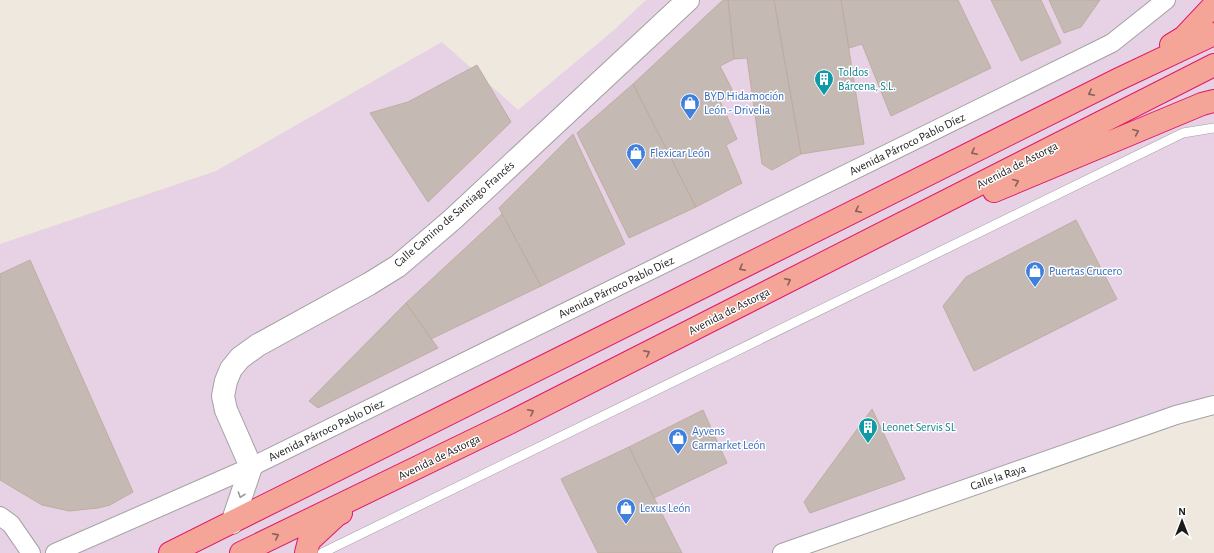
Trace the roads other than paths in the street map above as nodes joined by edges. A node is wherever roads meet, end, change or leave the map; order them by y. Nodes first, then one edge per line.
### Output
1 (688, 0) edge
2 (1166, 0) edge
3 (1214, 6) edge
4 (1214, 34) edge
5 (1214, 65) edge
6 (1119, 79) junction
7 (1214, 101) edge
8 (1214, 128) edge
9 (825, 262) junction
10 (1214, 406) edge
11 (509, 423) junction
12 (251, 467) junction
13 (0, 516) edge
14 (232, 523) junction
15 (31, 553) edge
16 (55, 553) edge
17 (170, 553) edge
18 (241, 553) edge
19 (306, 553) edge
20 (322, 553) edge
21 (782, 553) edge

1 - 12 street, Calle Camino de Santiago Francés
2 - 12 street, Avenida Párroco Pablo Díez
3 - 6 highway
4 - 6 highway
5 - 9 highway, Avenida de Astorga
6 -> 14 highway
9 -> 7 highway
8 - 20 lane
11 -> 9 highway, Avenida de Astorga
10 - 21 street, Calle la Raya
18 -> 11 highway, Avenida de Astorga
11 - 19 highway
12 -> 14 street
12 - 16 street, Avenida Párroco Pablo Díez
13 - 15 street
14 - 17 highway

